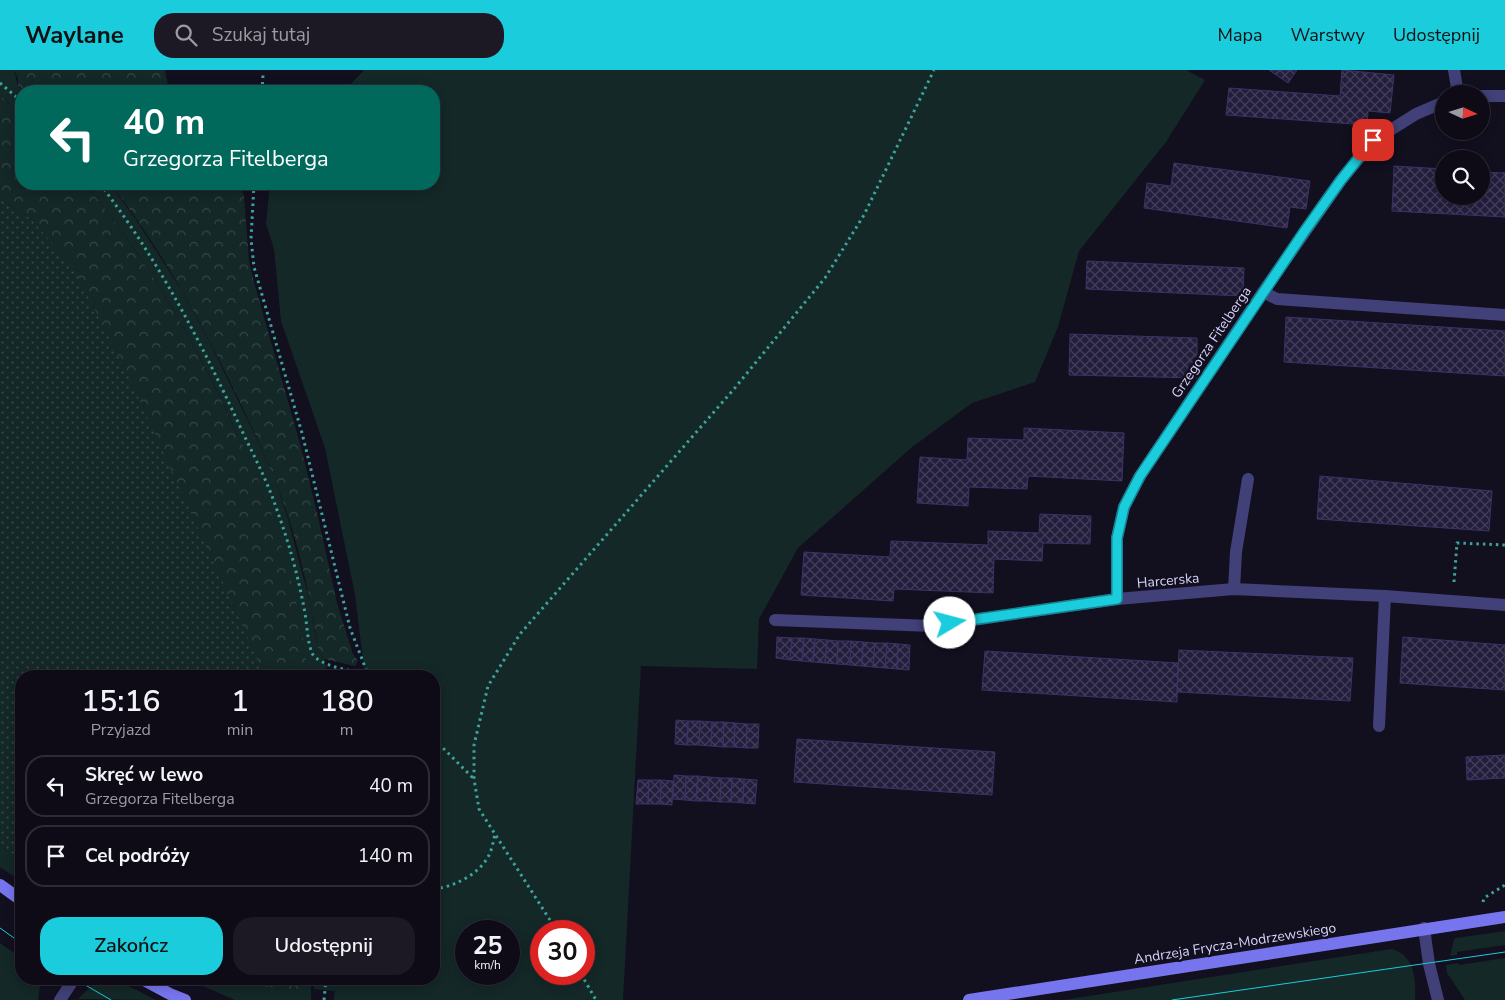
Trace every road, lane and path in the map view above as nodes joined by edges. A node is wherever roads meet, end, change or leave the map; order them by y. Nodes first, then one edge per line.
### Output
1 (934, 70) edge
2 (1454, 70) edge
3 (263, 75) dead end
4 (0, 83) edge
5 (262, 85) edge
6 (1456, 85) edge
7 (15, 96) edge
8 (1490, 96) edge
9 (1505, 96) edge
10 (1435, 106) edge
11 (105, 190) edge
12 (254, 190) edge
13 (1263, 292) junction
14 (1505, 315) edge
15 (1248, 479) dead end
16 (1505, 545) edge
17 (1234, 588) junction
18 (1386, 596) junction
19 (1117, 599) junction
20 (1453, 602) junction
21 (1505, 604) edge
22 (775, 620) dead end
23 (347, 670) edge
24 (366, 670) edge
25 (1379, 726) dead end
26 (440, 745) edge
27 (474, 779) junction
28 (495, 834) junction
29 (0, 885) edge
30 (440, 887) edge
31 (15, 896) edge
32 (1505, 917) edge
33 (550, 920) edge
34 (1424, 928) junction
35 (70, 985) edge
36 (153, 985) edge
37 (325, 985) edge
38 (587, 985) edge
39 (60, 1000) edge
40 (185, 1000) edge
41 (324, 1000) edge
42 (596, 1000) edge
43 (969, 1000) edge
44 (1438, 1000) edge

1 - 27 path
2 - 6 street
3 - 5 path
4 - 7 path
8 - 9 street
10 - 13 street, Grzegorza Fitelberga
11 - 23 path
12 - 24 path
13 - 14 street
13 - 19 street, Grzegorza Fitelberga
15 - 17 street
16 - 20 path
17 - 18 street, Harcerska
17 - 19 street, Harcerska
18 - 20 street, Harcerska
18 - 25 street
19 - 22 street, Harcerska
20 - 21 street, Harcerska
26 - 27 path
27 - 28 path
28 - 30 path
28 - 33 path
29 - 31 main road
32 - 34 main road, Andrzeja Frycza-Modrzewskiego
34 - 43 main road, Andrzeja Frycza-Modrzewskiego
34 - 44 street
35 - 39 street
36 - 40 main road
37 - 41 path
38 - 42 path

